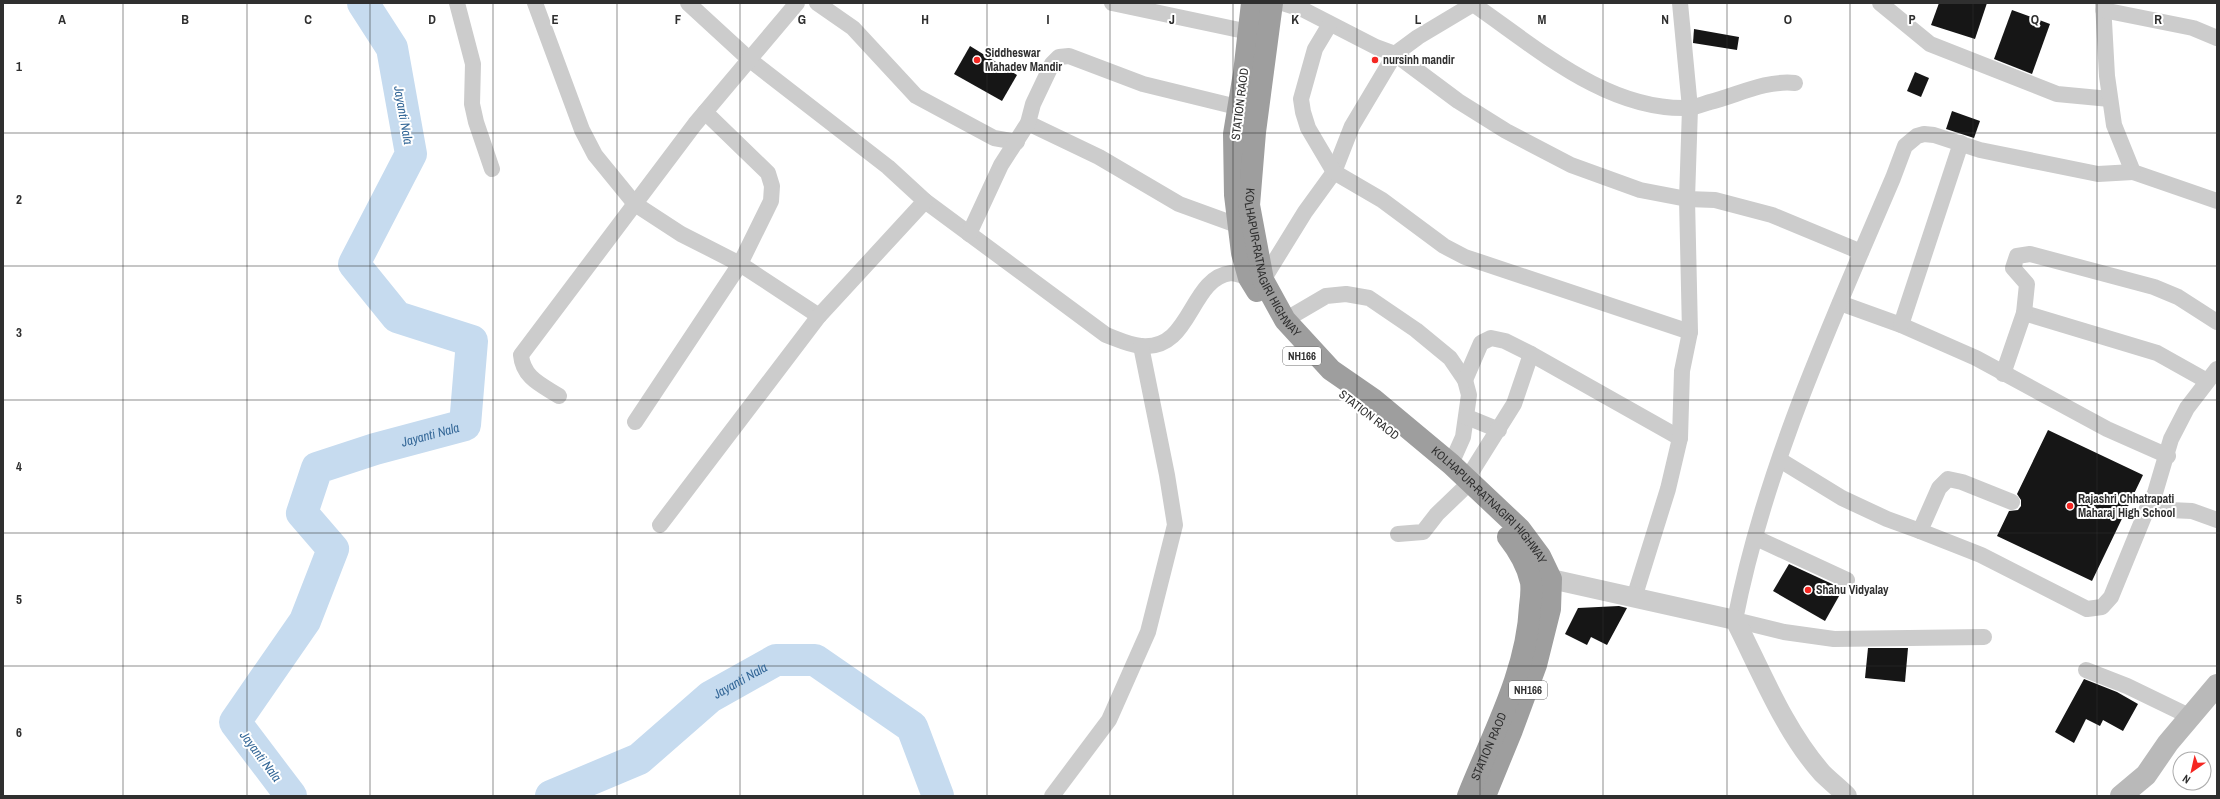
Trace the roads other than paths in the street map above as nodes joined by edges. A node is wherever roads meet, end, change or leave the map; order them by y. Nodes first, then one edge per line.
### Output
1 (456, 3) edge
2 (535, 3) edge
3 (688, 3) edge
4 (797, 3) edge
5 (818, 3) edge
6 (1112, 3) edge
7 (1252, 3) edge
8 (1272, 3) edge
9 (1282, 3) edge
10 (1680, 3) edge
11 (1880, 3) edge
12 (1474, 4) edge
13 (2103, 7) edge
14 (840, 9) edge
15 (1330, 24) junction
16 (1248, 32) junction
17 (2217, 38) edge
18 (1395, 54) junction
19 (750, 60) junction
20 (1795, 83) dead end
21 (2110, 100) junction
22 (1238, 107) junction
23 (1690, 108) junction
24 (705, 112) junction
25 (1028, 123) junction
26 (1017, 142) junction
27 (1961, 143) junction
28 (492, 169) dead end
29 (1334, 172) junction
30 (2133, 172) junction
31 (1687, 199) junction
32 (2217, 201) edge
33 (925, 202) junction
34 (635, 204) junction
35 (1239, 228) junction
36 (968, 234) junction
37 (1861, 252) junction
38 (740, 264) junction
39 (1256, 279) junction
40 (1840, 303) junction
41 (2024, 313) junction
42 (819, 316) junction
43 (1285, 320) junction
44 (2217, 322) edge
45 (1901, 325) junction
46 (1690, 332) junction
47 (1141, 346) junction
48 (1531, 354) junction
49 (2217, 369) edge
50 (2003, 374) junction
51 (1465, 380) junction
52 (2206, 381) junction
53 (559, 396) dead end
54 (1467, 417) junction
55 (635, 422) dead end
56 (1499, 430) junction
57 (1680, 438) junction
58 (2168, 456) junction
59 (1780, 460) junction
60 (1451, 464) junction
61 (1464, 484) junction
62 (2012, 502) dead end
63 (2147, 509) junction
64 (2217, 520) edge
65 (660, 525) dead end
66 (1920, 531) junction
67 (1398, 534) dead end
68 (1756, 538) junction
69 (1847, 580) dead end
70 (1541, 581) junction
71 (1634, 598) junction
72 (1735, 620) junction
73 (1984, 637) dead end
74 (2086, 670) dead end
75 (2217, 685) edge
76 (2190, 716) junction
77 (2122, 793) edge
78 (1052, 796) edge
79 (1468, 796) edge
80 (1485, 796) edge
81 (1847, 796) edge

1 - 28 street
2 - 34 street
3 - 19 street
4 - 19 street
5 - 14 street
6 - 16 street
7 - 16 highway, STATION RAOD / NH166
8 - 39 highway, KOLHAPUR-RATNAGIRI HIGHWAY / NH166
9 - 15 street
10 - 23 street
11 - 21 street
12 - 18 street
12 - 23 street
13 - 17 street
13 - 21 street
14 - 26 street
15 - 18 street
15 - 29 street
16 - 22 highway, STATION RAOD / NH166
18 - 29 street
18 - 31 street
19 - 24 street
19 - 33 street
20 - 23 street
21 - 30 street
22 - 25 street
22 - 35 highway, STATION RAOD / NH166
23 - 31 street
24 - 34 street
24 - 38 street
25 - 26 street
25 - 35 street
26 - 36 street
27 - 30 street
27 - 37 street
27 - 45 street
29 - 39 street
29 - 46 street
30 - 32 street
31 - 37 street
31 - 46 street
33 - 36 street
33 - 42 street
34 - 38 street
34 - 53 street
35 - 39 highway, STATION RAOD / NH166
36 - 47 street
37 - 40 street
38 - 42 street
38 - 55 street
39 - 43 highway, KOLHAPUR-RATNAGIRI HIGHWAY / NH166
39 - 47 street
39 - 61 highway, STATION RAOD / NH166
40 - 45 street
40 - 59 street
41 - 44 street
41 - 50 street
41 - 52 street
42 - 65 street
43 - 51 street
43 - 60 highway, KOLHAPUR-RATNAGIRI HIGHWAY / NH166
45 - 50 street
46 - 57 street
47 - 78 street
48 - 51 street
48 - 56 street
48 - 57 street
49 - 52 street
50 - 58 street
51 - 54 street
52 - 58 street
54 - 56 street
54 - 60 street
56 - 61 street
57 - 71 street
58 - 63 street
59 - 66 street
59 - 68 street
60 - 61 highway, KOLHAPUR-RATNAGIRI HIGHWAY / NH166
61 - 67 street
61 - 70 highway, KOLHAPUR-RATNAGIRI HIGHWAY / NH166
62 - 66 street
63 - 64 street
63 - 66 street
68 - 69 street
68 - 72 street
70 - 71 street
70 - 79 highway, STATION RAOD / NH166
70 - 80 highway, NH166
71 - 72 street
72 - 73 street
72 - 81 street
74 - 76 street
75 - 76 main road
76 - 77 main road

